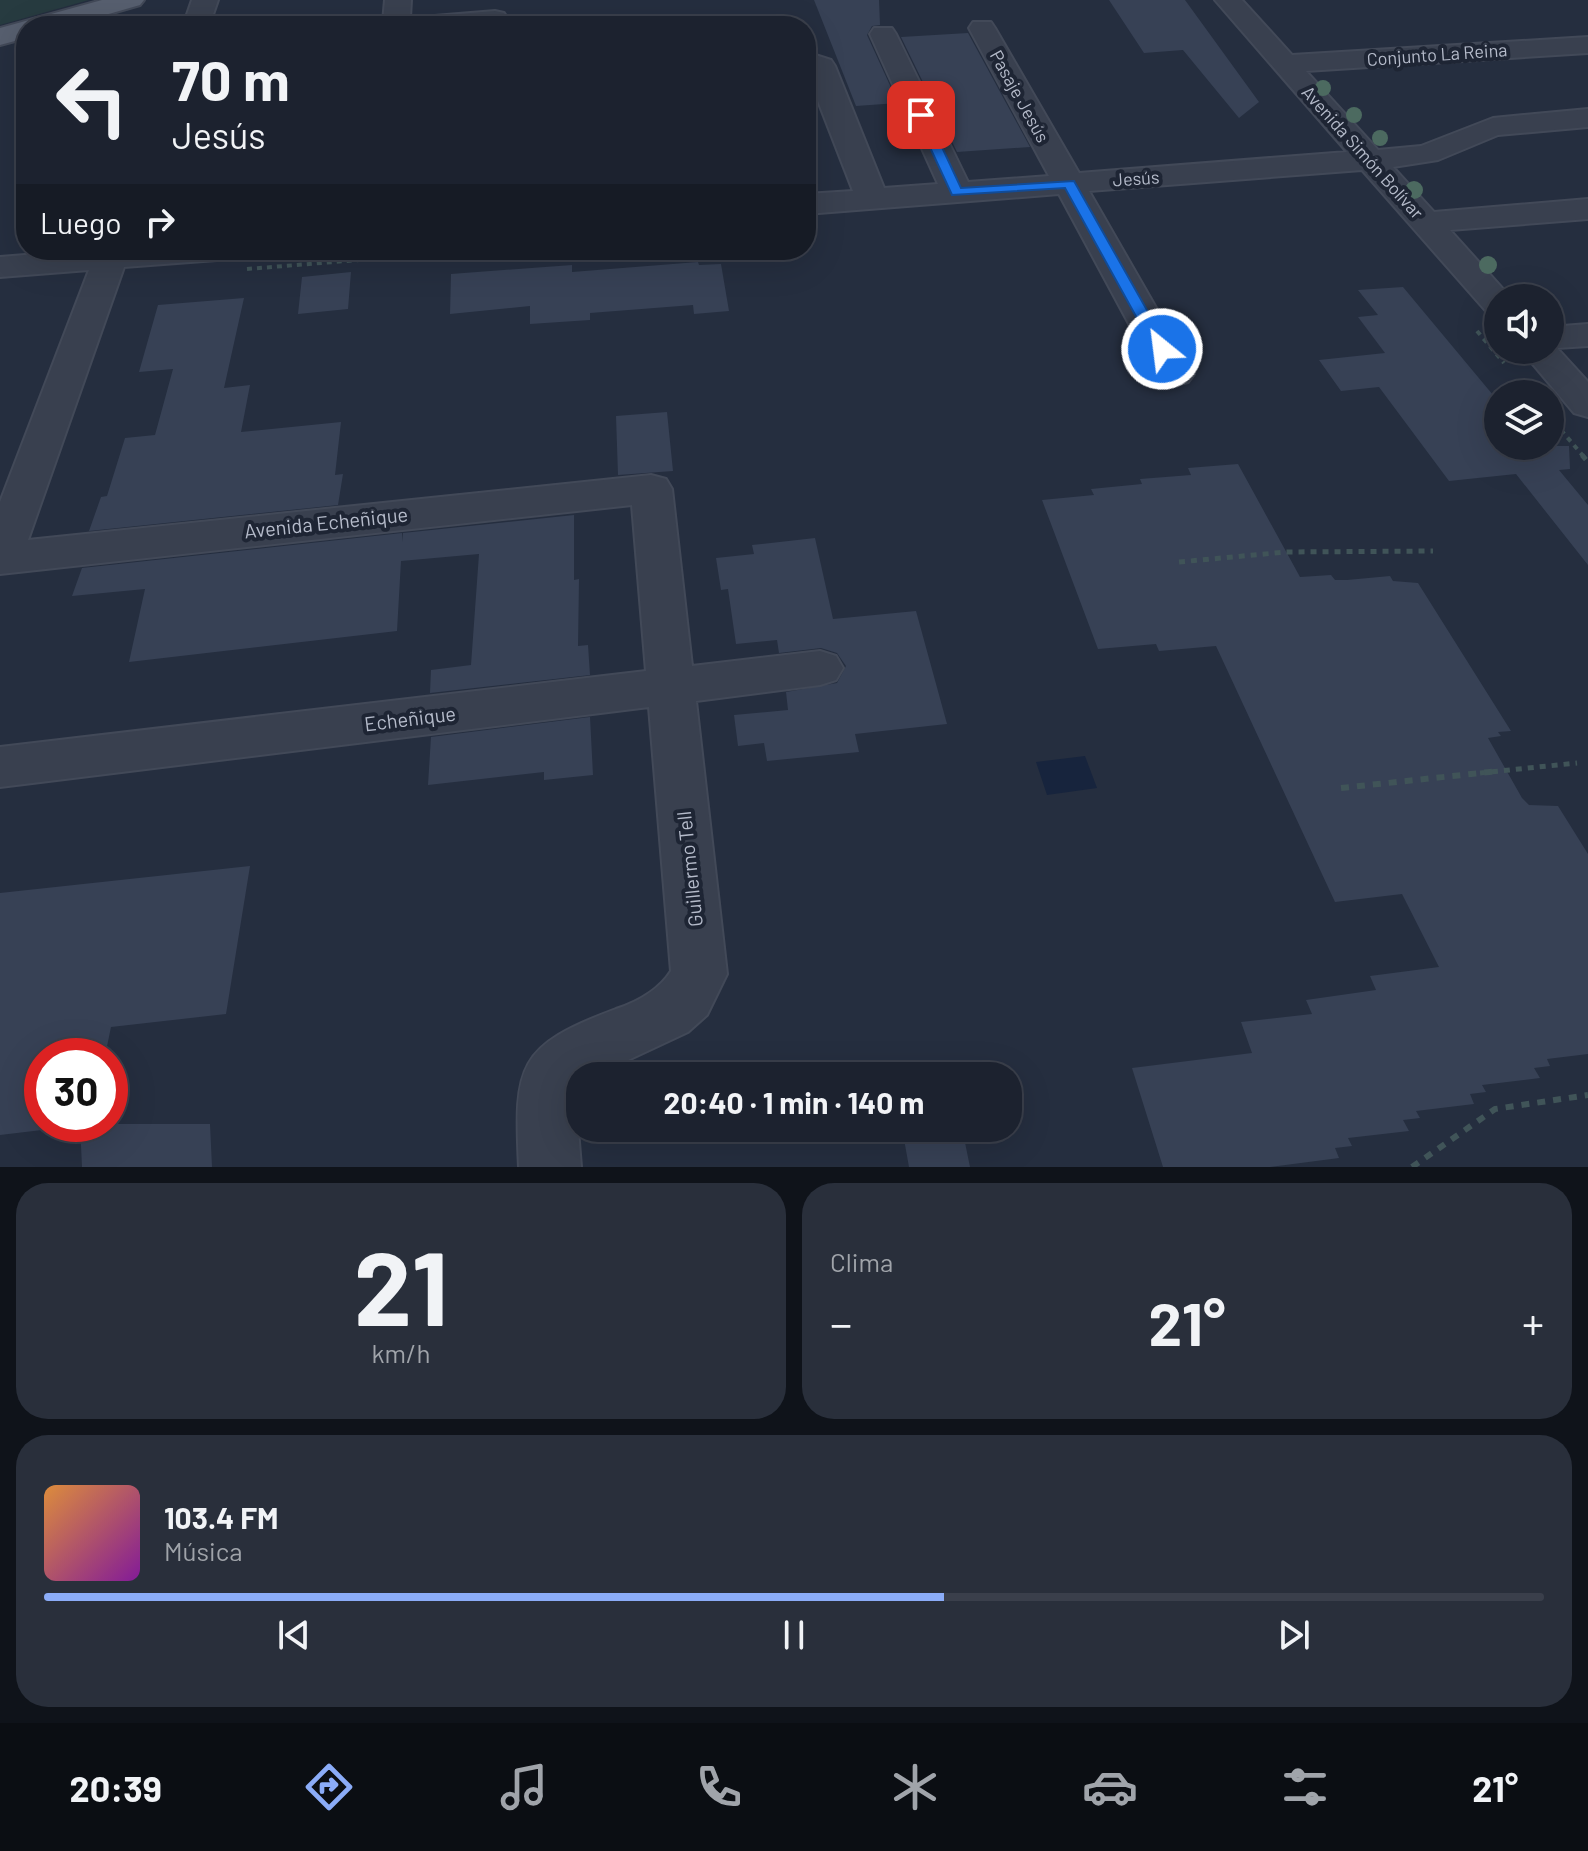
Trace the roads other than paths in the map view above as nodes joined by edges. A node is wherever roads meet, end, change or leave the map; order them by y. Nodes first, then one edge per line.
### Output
1 (131, 0) edge
2 (1228, 0) edge
3 (74, 16) edge
4 (982, 28) dead end
5 (883, 34) dead end
6 (1588, 45) edge
7 (816, 64) edge
8 (1285, 64) junction
9 (1588, 118) edge
10 (1370, 160) junction
11 (1069, 184) junction
12 (957, 192) junction
13 (872, 199) junction
14 (816, 203) edge
15 (1588, 209) edge
16 (1425, 222) junction
17 (60, 260) edge
18 (110, 260) edge
19 (0, 267) edge
20 (1484, 288) edge
21 (1588, 335) edge
22 (1564, 337) edge
23 (1546, 364) edge
24 (1175, 374) dead end
25 (1574, 417) edge
26 (651, 489) joint
27 (0, 558) edge
28 (820, 668) dead end
29 (669, 687) junction
30 (0, 767) edge
31 (550, 1167) edge

1 - 3 main road
2 - 8 street, Avenida Simón Bolívar
4 - 11 street, Pasaje Jesús
5 - 12 street
6 - 8 street, Conjunto La Reina
7 - 13 street
8 - 10 street, Avenida Simón Bolívar
9 - 10 street, Jesús
10 - 11 street, Jesús
10 - 16 street, Avenida Simón Bolívar
11 - 12 street, Jesús
11 - 24 street, Pasaje Jesús
12 - 13 street, Jesús
13 - 14 street, Jesús
15 - 16 street
16 - 20 street, Avenida Simón Bolívar
17 - 19 street
18 - 27 street, Avenida Echeñique
21 - 22 street
23 - 25 street
26 - 27 street, Avenida Echeñique
26 - 29 street, Guillermo Tell
28 - 29 street, Echeñique
29 - 30 street, Echeñique
29 - 31 street, Guillermo Tell

